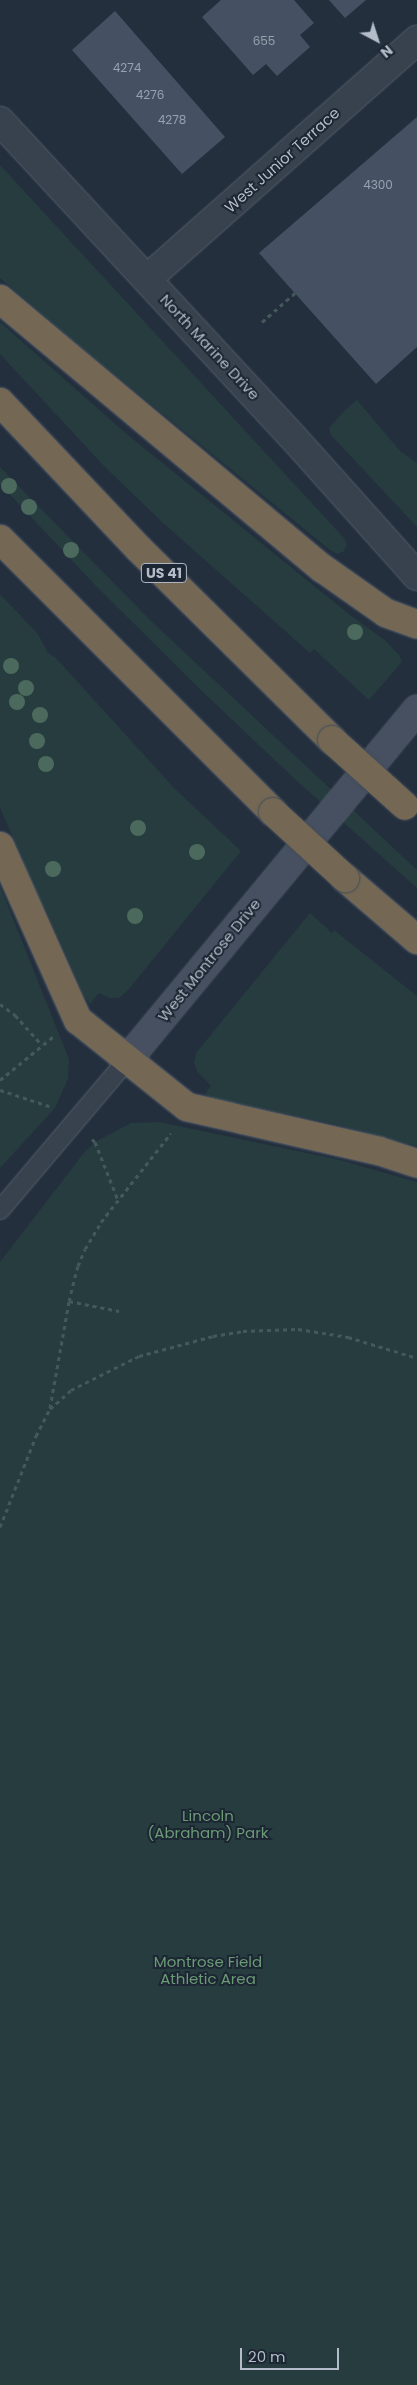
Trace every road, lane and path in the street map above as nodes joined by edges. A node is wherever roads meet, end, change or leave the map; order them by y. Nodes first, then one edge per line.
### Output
1 (417, 40) edge
2 (0, 121) edge
3 (147, 279) junction
4 (295, 293) dead end
5 (0, 299) edge
6 (262, 322) dead end
7 (0, 402) edge
8 (0, 539) edge
9 (417, 576) edge
10 (417, 624) edge
11 (417, 709) edge
12 (411, 811) edge
13 (0, 846) edge
14 (417, 940) edge
15 (0, 1004) edge
16 (59, 1032) dead end
17 (42, 1045) junction
18 (127, 1060) junction
19 (0, 1080) edge
20 (172, 1132) dead end
21 (417, 1163) edge
22 (0, 1210) edge
23 (69, 1302) junction
24 (119, 1311) dead end
25 (417, 1358) edge
26 (50, 1409) junction
27 (0, 1527) edge

1 - 3 street, West Junior Terrace
2 - 3 street, North Marine Drive
3 - 9 street, North Marine Drive
4 - 6 path
5 - 10 highway
7 - 12 highway, US 41, bridge
8 - 14 highway, bridge
11 - 18 main road, West Montrose Drive
13 - 18 highway
15 - 17 path
16 - 17 path
17 - 19 path
18 - 21 highway
18 - 22 lane, West Montrose Drive
20 - 23 path
23 - 24 path
23 - 26 path
25 - 26 path
26 - 27 path

